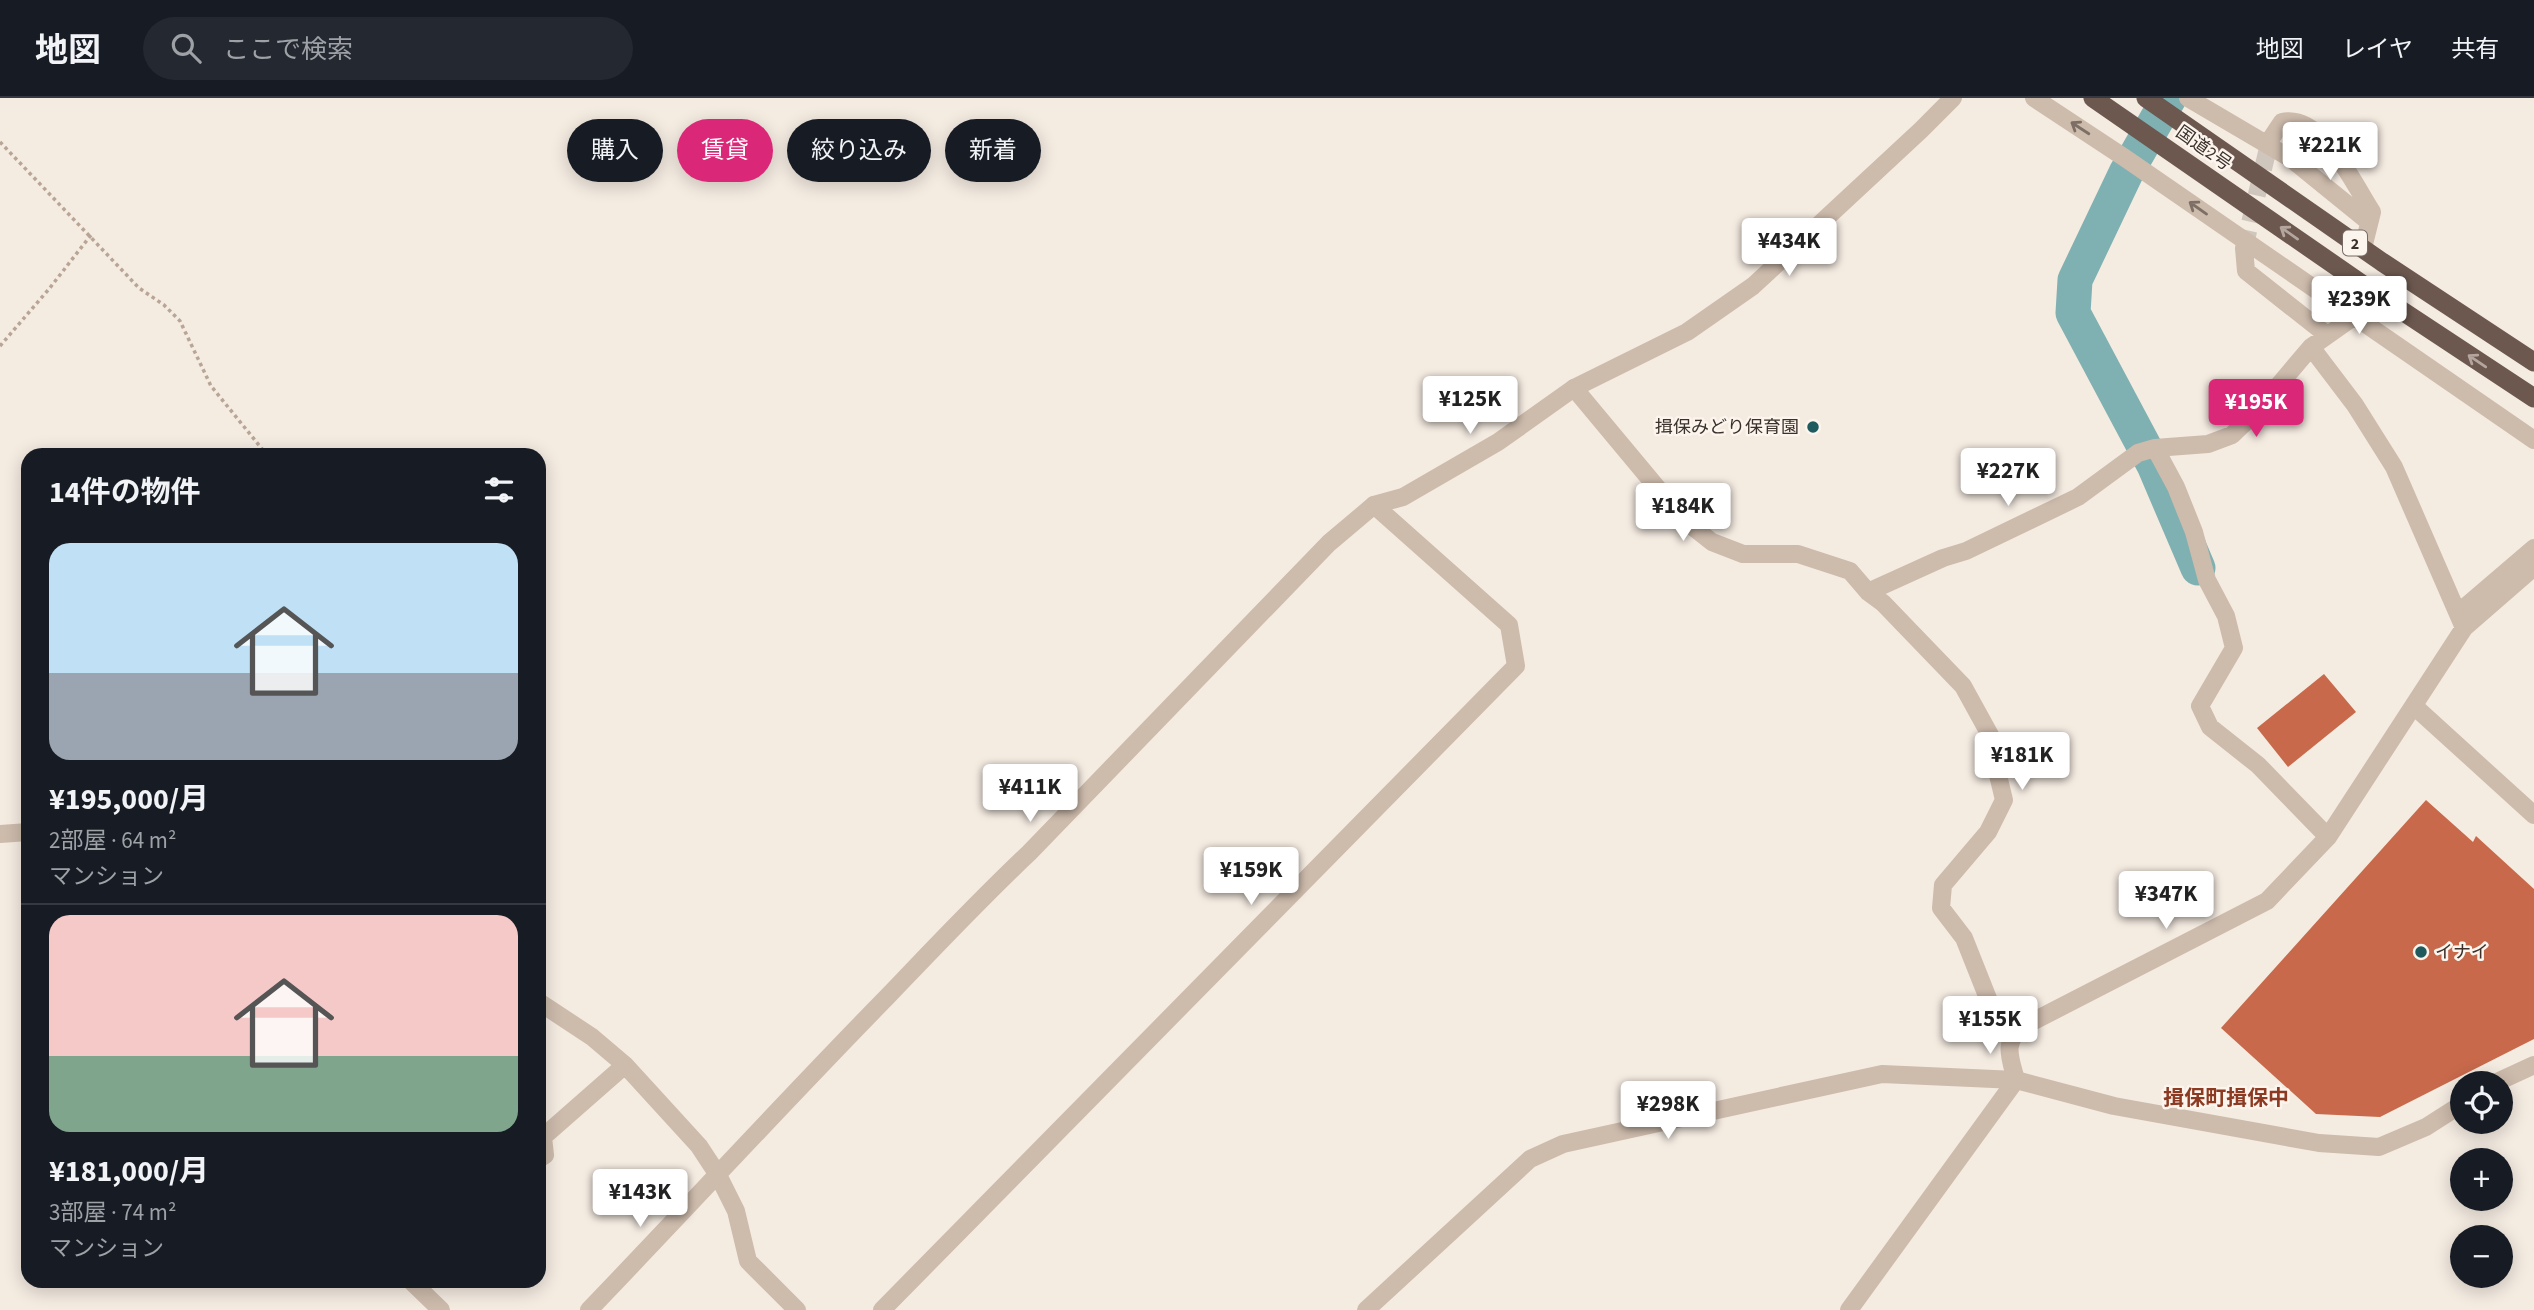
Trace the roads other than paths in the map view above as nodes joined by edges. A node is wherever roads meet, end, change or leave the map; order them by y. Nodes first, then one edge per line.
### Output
1 (1953, 98) edge
2 (2034, 98) edge
3 (2093, 98) edge
4 (2147, 98) edge
5 (2192, 101) edge
6 (2270, 140) tunnel mouth
7 (2370, 222) junction
8 (2244, 248) tunnel mouth
9 (2363, 248) junction
10 (2372, 290) junction
11 (2355, 316) junction
12 (2327, 335) junction
13 (2311, 346) junction
14 (2534, 362) edge
15 (1574, 388) junction
16 (2534, 398) edge
17 (2534, 440) edge
18 (2155, 448) junction
19 (1374, 505) junction
20 (2534, 548) edge
21 (2534, 567) edge
22 (1868, 592) junction
23 (2461, 621) junction
24 (2414, 706) junction
25 (2534, 815) edge
26 (21, 832) edge
27 (0, 834) edge
28 (2328, 837) junction
29 (546, 1007) edge
30 (2013, 1034) junction
31 (625, 1065) junction
32 (2534, 1065) edge
33 (2513, 1075) edge
34 (2015, 1080) junction
35 (2450, 1112) edge
36 (546, 1134) edge
37 (718, 1175) junction
38 (418, 1288) edge
39 (441, 1310) edge
40 (589, 1310) edge
41 (797, 1310) edge
42 (882, 1310) edge
43 (1366, 1310) edge
44 (1849, 1310) edge

1 - 15 street
11 -> 2 street
10 -> 3 highway, 国道2号 / 2
4 - 9 highway, 国道2号 / 2
5 - 7 street
6 - 7 street
7 - 9 street
8 - 12 street
9 - 14 highway, 国道2号 / 2
10 - 11 street
16 -> 10 highway, 国道2号 / 2
11 - 12 street
11 - 17 street
12 - 13 street
13 - 18 street
13 - 23 street
15 - 19 street
15 - 22 street
18 - 22 street
18 - 28 street
19 - 37 street
19 - 42 street
20 - 23 street
21 - 23 street
22 - 30 street
23 - 24 street
24 - 25 street
24 - 28 street
26 - 27 street
28 - 30 street
29 - 31 street
30 - 34 street
31 - 36 street
31 - 37 street
32 - 33 street
34 - 35 street
34 - 43 street
34 - 44 street
37 - 40 street
37 - 41 street
38 - 39 street

